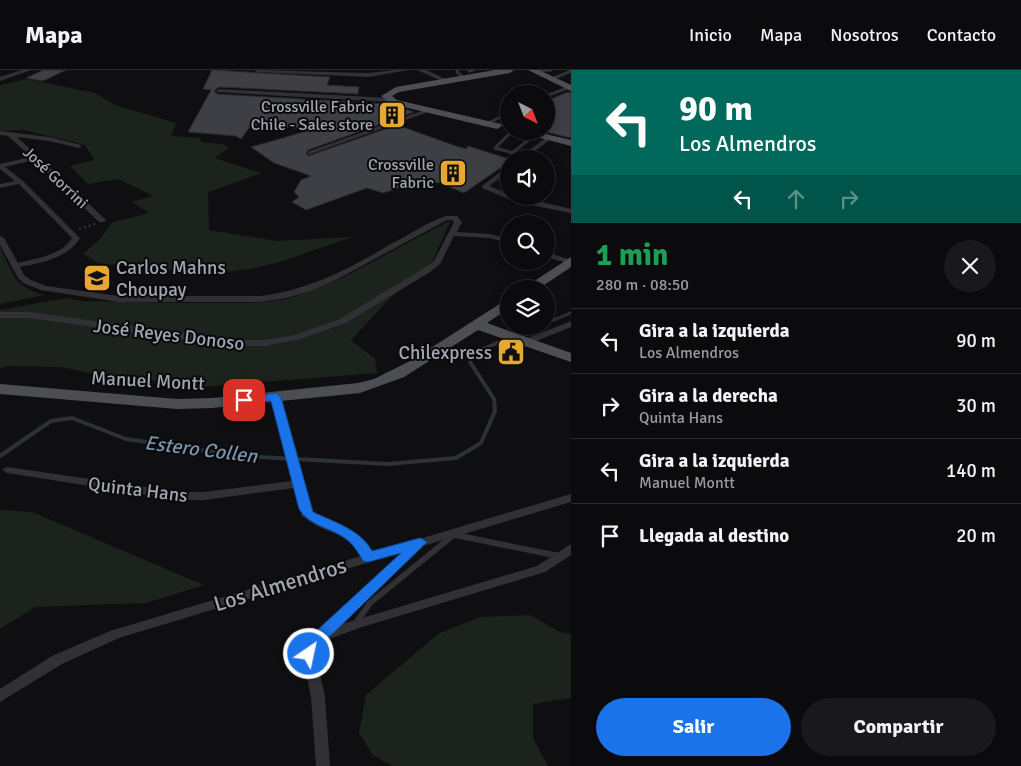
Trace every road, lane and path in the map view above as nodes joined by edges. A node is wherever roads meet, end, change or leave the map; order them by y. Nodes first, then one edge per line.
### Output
1 (28, 70) edge
2 (257, 70) edge
3 (406, 70) edge
4 (420, 70) edge
5 (510, 70) edge
6 (533, 70) edge
7 (498, 71) edge
8 (571, 71) edge
9 (465, 72) edge
10 (552, 72) edge
11 (564, 74) junction
12 (0, 78) edge
13 (446, 81) junction
14 (570, 88) edge
15 (219, 92) dead end
16 (555, 93) edge
17 (388, 96) junction
18 (428, 110) junction
19 (500, 117) edge
20 (486, 124) junction
21 (500, 127) edge
22 (0, 133) edge
23 (10, 134) junction
24 (555, 139) edge
25 (503, 140) edge
26 (529, 140) edge
27 (546, 140) edge
28 (571, 143) edge
29 (79, 146) dead end
30 (502, 150) edge
31 (516, 150) edge
32 (532, 150) edge
33 (309, 153) dead end
34 (36, 158) junction
35 (0, 166) edge
36 (500, 174) edge
37 (21, 182) junction
38 (0, 186) edge
39 (500, 193) edge
40 (543, 205) edge
41 (571, 211) edge
42 (102, 220) joint
43 (70, 231) junction
44 (452, 234) junction
45 (0, 238) edge
46 (500, 239) edge
47 (555, 257) edge
48 (571, 261) edge
49 (15, 266) junction
50 (542, 280) edge
51 (500, 308) edge
52 (0, 315) edge
53 (475, 324) junction
54 (571, 324) edge
55 (524, 341) junction
56 (571, 358) edge
57 (0, 389) edge
58 (276, 397) junction
59 (7, 470) dead end
60 (298, 484) junction
61 (571, 498) edge
62 (458, 533) junction
63 (420, 542) junction
64 (566, 552) edge
65 (368, 557) junction
66 (354, 624) junction
67 (318, 638) junction
68 (0, 696) edge
69 (323, 766) edge

1 - 12 street
2 - 3 street
4 - 13 street
5 - 7 main road
6 - 10 main road
7 - 9 main road
8 - 11 lane
9 - 13 main road
10 - 11 lane
10 - 11 lane
10 - 14 main road
13 - 17 main road
14 - 16 lane
15 - 17 street
17 - 18 main road
18 - 20 main road
18 - 33 lane
19 - 20 lane
20 - 21 main road
22 - 23 street
23 - 29 street
23 - 34 street, José Gorrini
24 - 28 main road
25 - 30 lane
26 - 31 lane
27 - 32 street
34 - 35 street
34 - 42 street, José Gorrini
35 - 37 street
36 - 39 street
37 - 38 street
37 - 43 street
40 - 41 street
42 - 43 path
43 - 49 street
44 - 46 street
44 - 49 street
44 - 52 street, José Reyes Donoso
45 - 49 street
47 - 48 street
48 - 50 main road
51 - 53 main road, Manuel Montt
53 - 55 main road
53 - 58 main road, Manuel Montt
54 - 55 street
55 - 56 main road
57 - 58 main road, Manuel Montt
58 - 60 street
59 - 60 street, Quinta Hans
60 - 65 street
61 - 62 street, Los Almendros
62 - 63 street, Los Almendros
62 - 64 lane
62 - 66 lane
63 - 65 street, Los Almendros
63 - 67 street
64 - 66 street
65 - 68 street, Los Almendros
66 - 67 street
67 - 69 street

